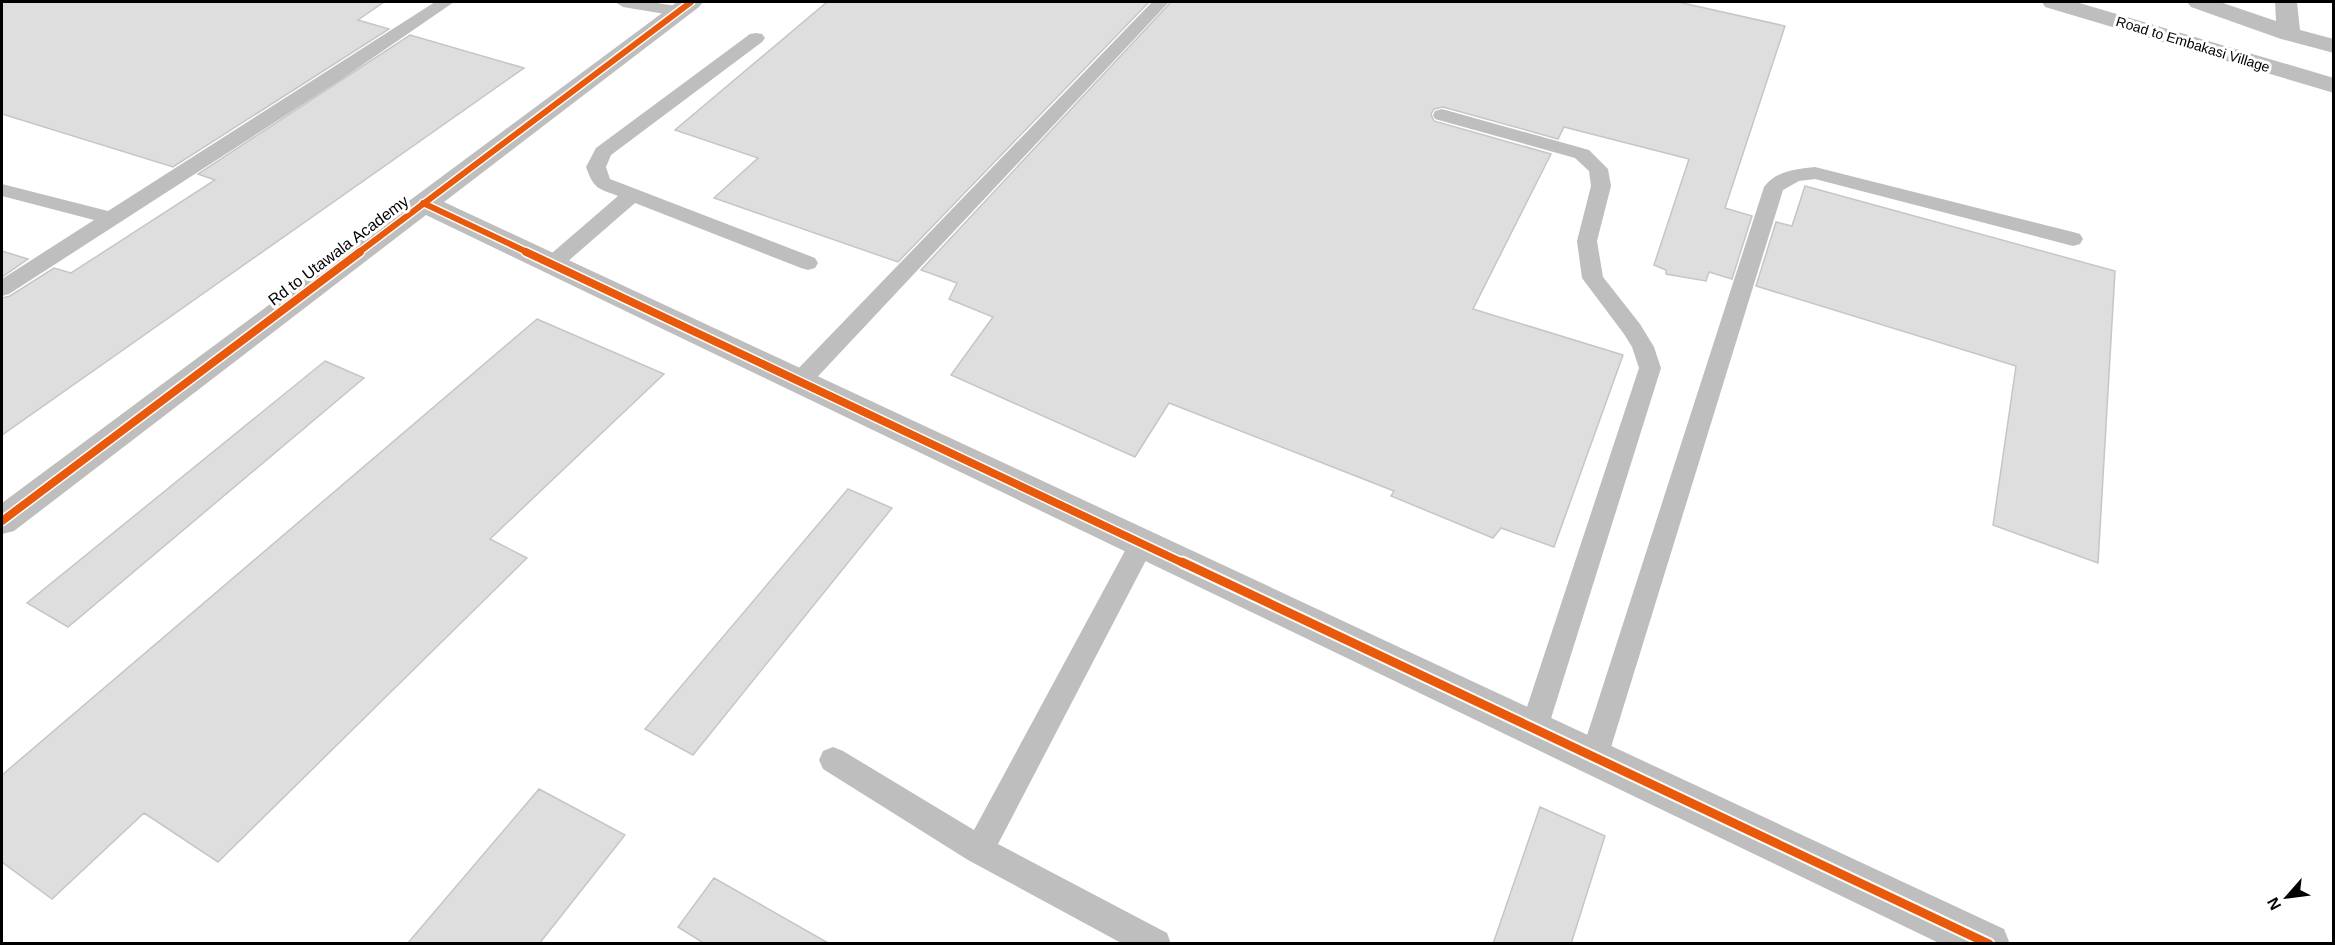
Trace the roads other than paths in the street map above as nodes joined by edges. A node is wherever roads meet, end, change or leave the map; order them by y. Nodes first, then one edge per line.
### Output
1 (446, 2) edge
2 (622, 2) edge
3 (1161, 2) edge
4 (2053, 2) edge
5 (2199, 2) edge
6 (2286, 2) edge
7 (684, 6) edge
8 (2289, 34) junction
9 (756, 38) dead end
10 (2334, 46) edge
11 (2334, 86) edge
12 (1442, 115) dead end
13 (2, 190) edge
14 (632, 195) junction
15 (423, 203) junction
16 (111, 218) junction
17 (2073, 239) dead end
18 (808, 263) dead end
19 (552, 264) junction
20 (2, 289) edge
21 (800, 381) junction
22 (2, 521) edge
23 (1142, 543) junction
24 (1534, 728) junction
25 (1594, 757) junction
26 (833, 760) dead end
27 (979, 850) junction
28 (1156, 944) edge
29 (1989, 944) edge

1 - 16 lane
2 - 7 lane
3 - 21 lane
4 - 11 street, Road to Embakasi Village
5 - 8 street
6 - 8 street
7 - 15 street, Rd to Utawala Academy
8 - 10 street
9 - 14 lane
12 - 24 lane
13 - 16 lane
14 - 18 lane
14 - 19 lane
15 - 19 street
15 - 22 street, Rd to Utawala Academy
16 - 20 lane
17 - 25 lane
19 - 21 street
21 - 23 street
23 - 24 street
23 - 27 lane
24 - 25 street
25 - 29 street
26 - 27 lane
27 - 28 lane

